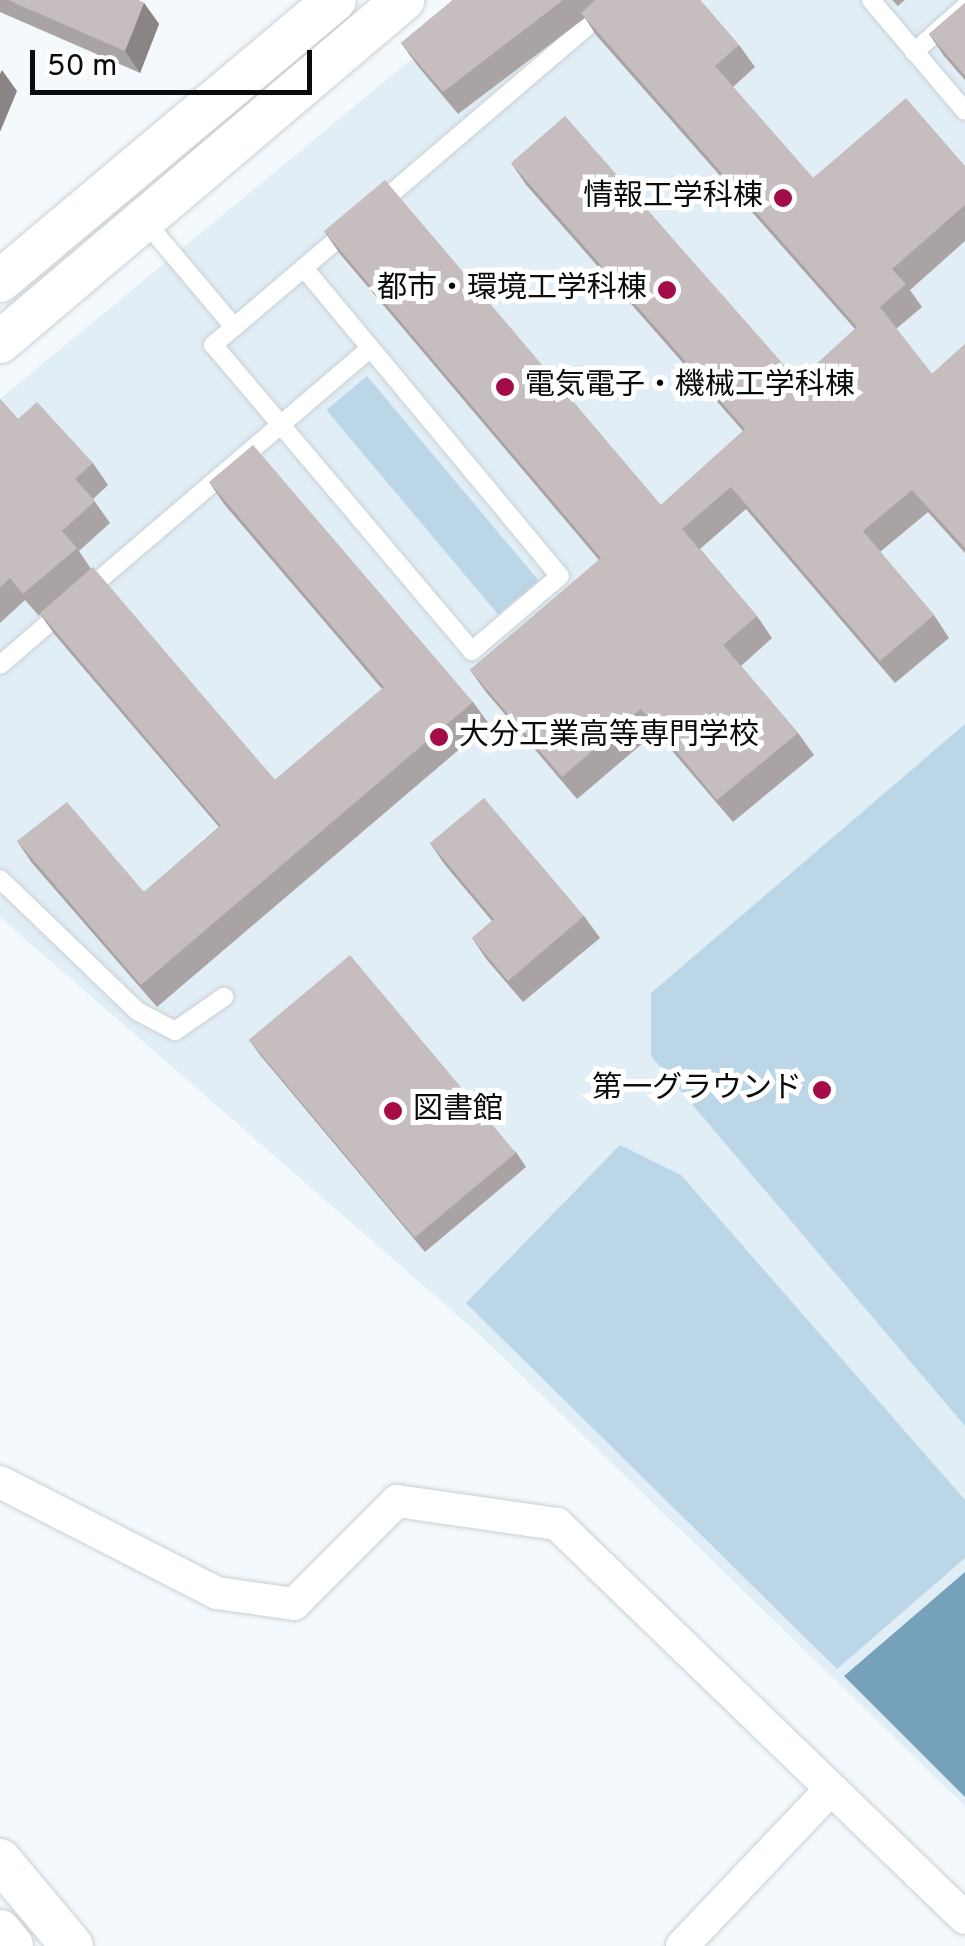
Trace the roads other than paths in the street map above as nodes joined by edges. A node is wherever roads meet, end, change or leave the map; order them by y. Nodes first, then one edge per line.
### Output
1 (335, 0) edge
2 (403, 0) edge
3 (618, 0) edge
4 (872, 0) edge
5 (965, 7) edge
6 (914, 52) junction
7 (965, 111) edge
8 (114, 185) junction
9 (144, 221) junction
10 (304, 268) junction
11 (0, 281) edge
12 (234, 327) junction
13 (0, 342) edge
14 (370, 350) junction
15 (282, 425) junction
16 (0, 664) edge
17 (0, 879) edge
18 (224, 997) dead end
19 (0, 1482) edge
20 (830, 1790) junction
21 (0, 1860) edge
22 (965, 1918) edge
23 (0, 1931) edge
24 (12, 1946) edge
25 (72, 1946) edge
26 (682, 1946) edge

1 - 8 street
2 - 9 street
3 - 10 lane
4 - 6 lane
5 - 6 lane
6 - 7 lane
8 - 9 lane
8 - 11 street
9 - 12 lane
9 - 13 street
10 - 12 lane
10 - 14 lane
12 - 15 lane
14 - 15 lane
14 - 15 lane
15 - 16 lane
17 - 18 lane
19 - 20 street
20 - 22 street
20 - 26 street
21 - 25 street
23 - 24 street

